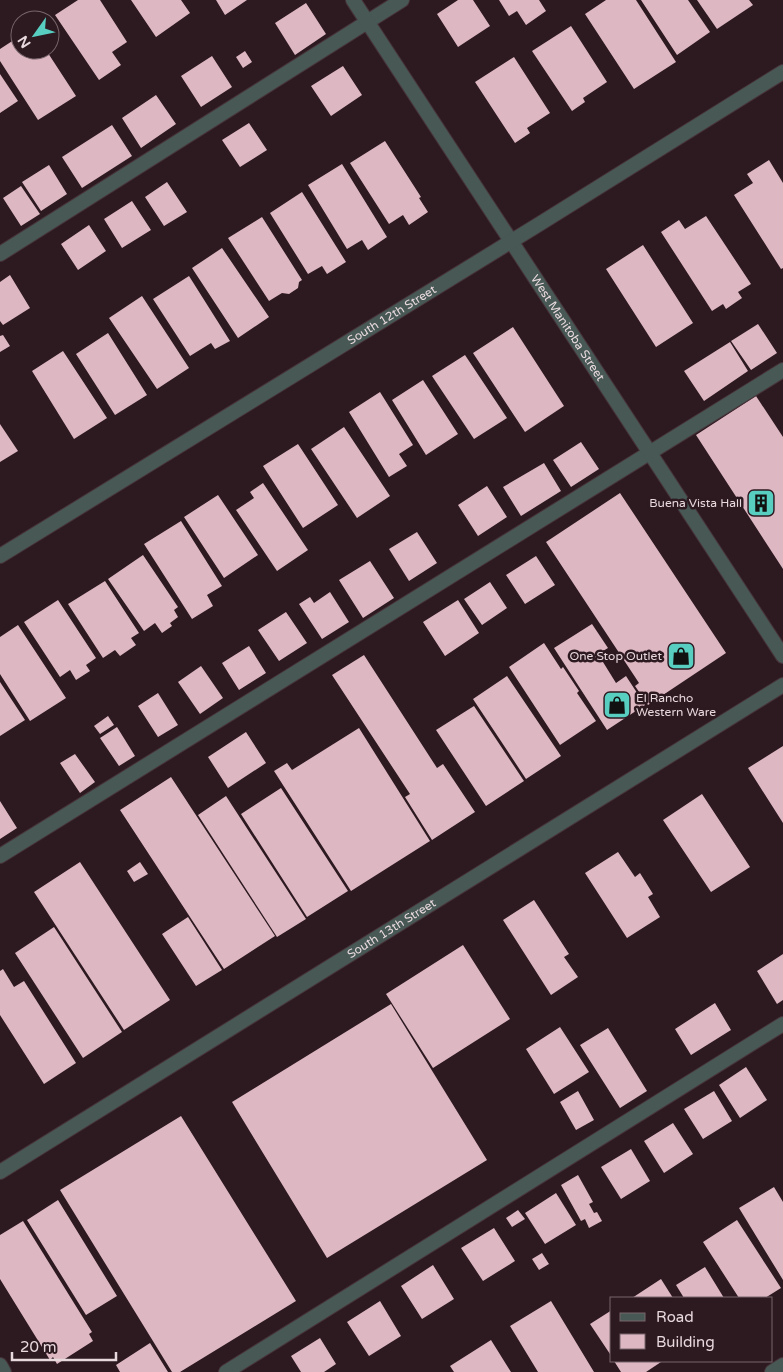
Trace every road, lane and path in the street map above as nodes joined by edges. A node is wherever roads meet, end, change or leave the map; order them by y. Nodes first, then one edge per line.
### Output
1 (353, 0) edge
2 (402, 0) edge
3 (367, 21) junction
4 (783, 72) edge
5 (512, 240) junction
6 (0, 254) edge
7 (783, 370) edge
8 (648, 453) junction
9 (0, 556) edge
10 (783, 656) edge
11 (783, 685) edge
12 (0, 856) edge
13 (783, 1024) edge
14 (0, 1172) edge
15 (0, 1365) edge
16 (783, 1365) edge
17 (4, 1372) edge
18 (226, 1372) edge
19 (772, 1372) edge

1 - 3 street, West Manitoba Street
2 - 3 street
3 - 5 street, West Manitoba Street
3 - 6 street
4 - 5 street, South 12th Street
5 - 8 street, West Manitoba Street
5 - 9 street, South 12th Street
7 - 8 street
8 - 10 street, West Manitoba Street
8 - 12 street
11 - 14 street, South 13th Street
13 - 18 street
15 - 17 street
16 - 19 street

